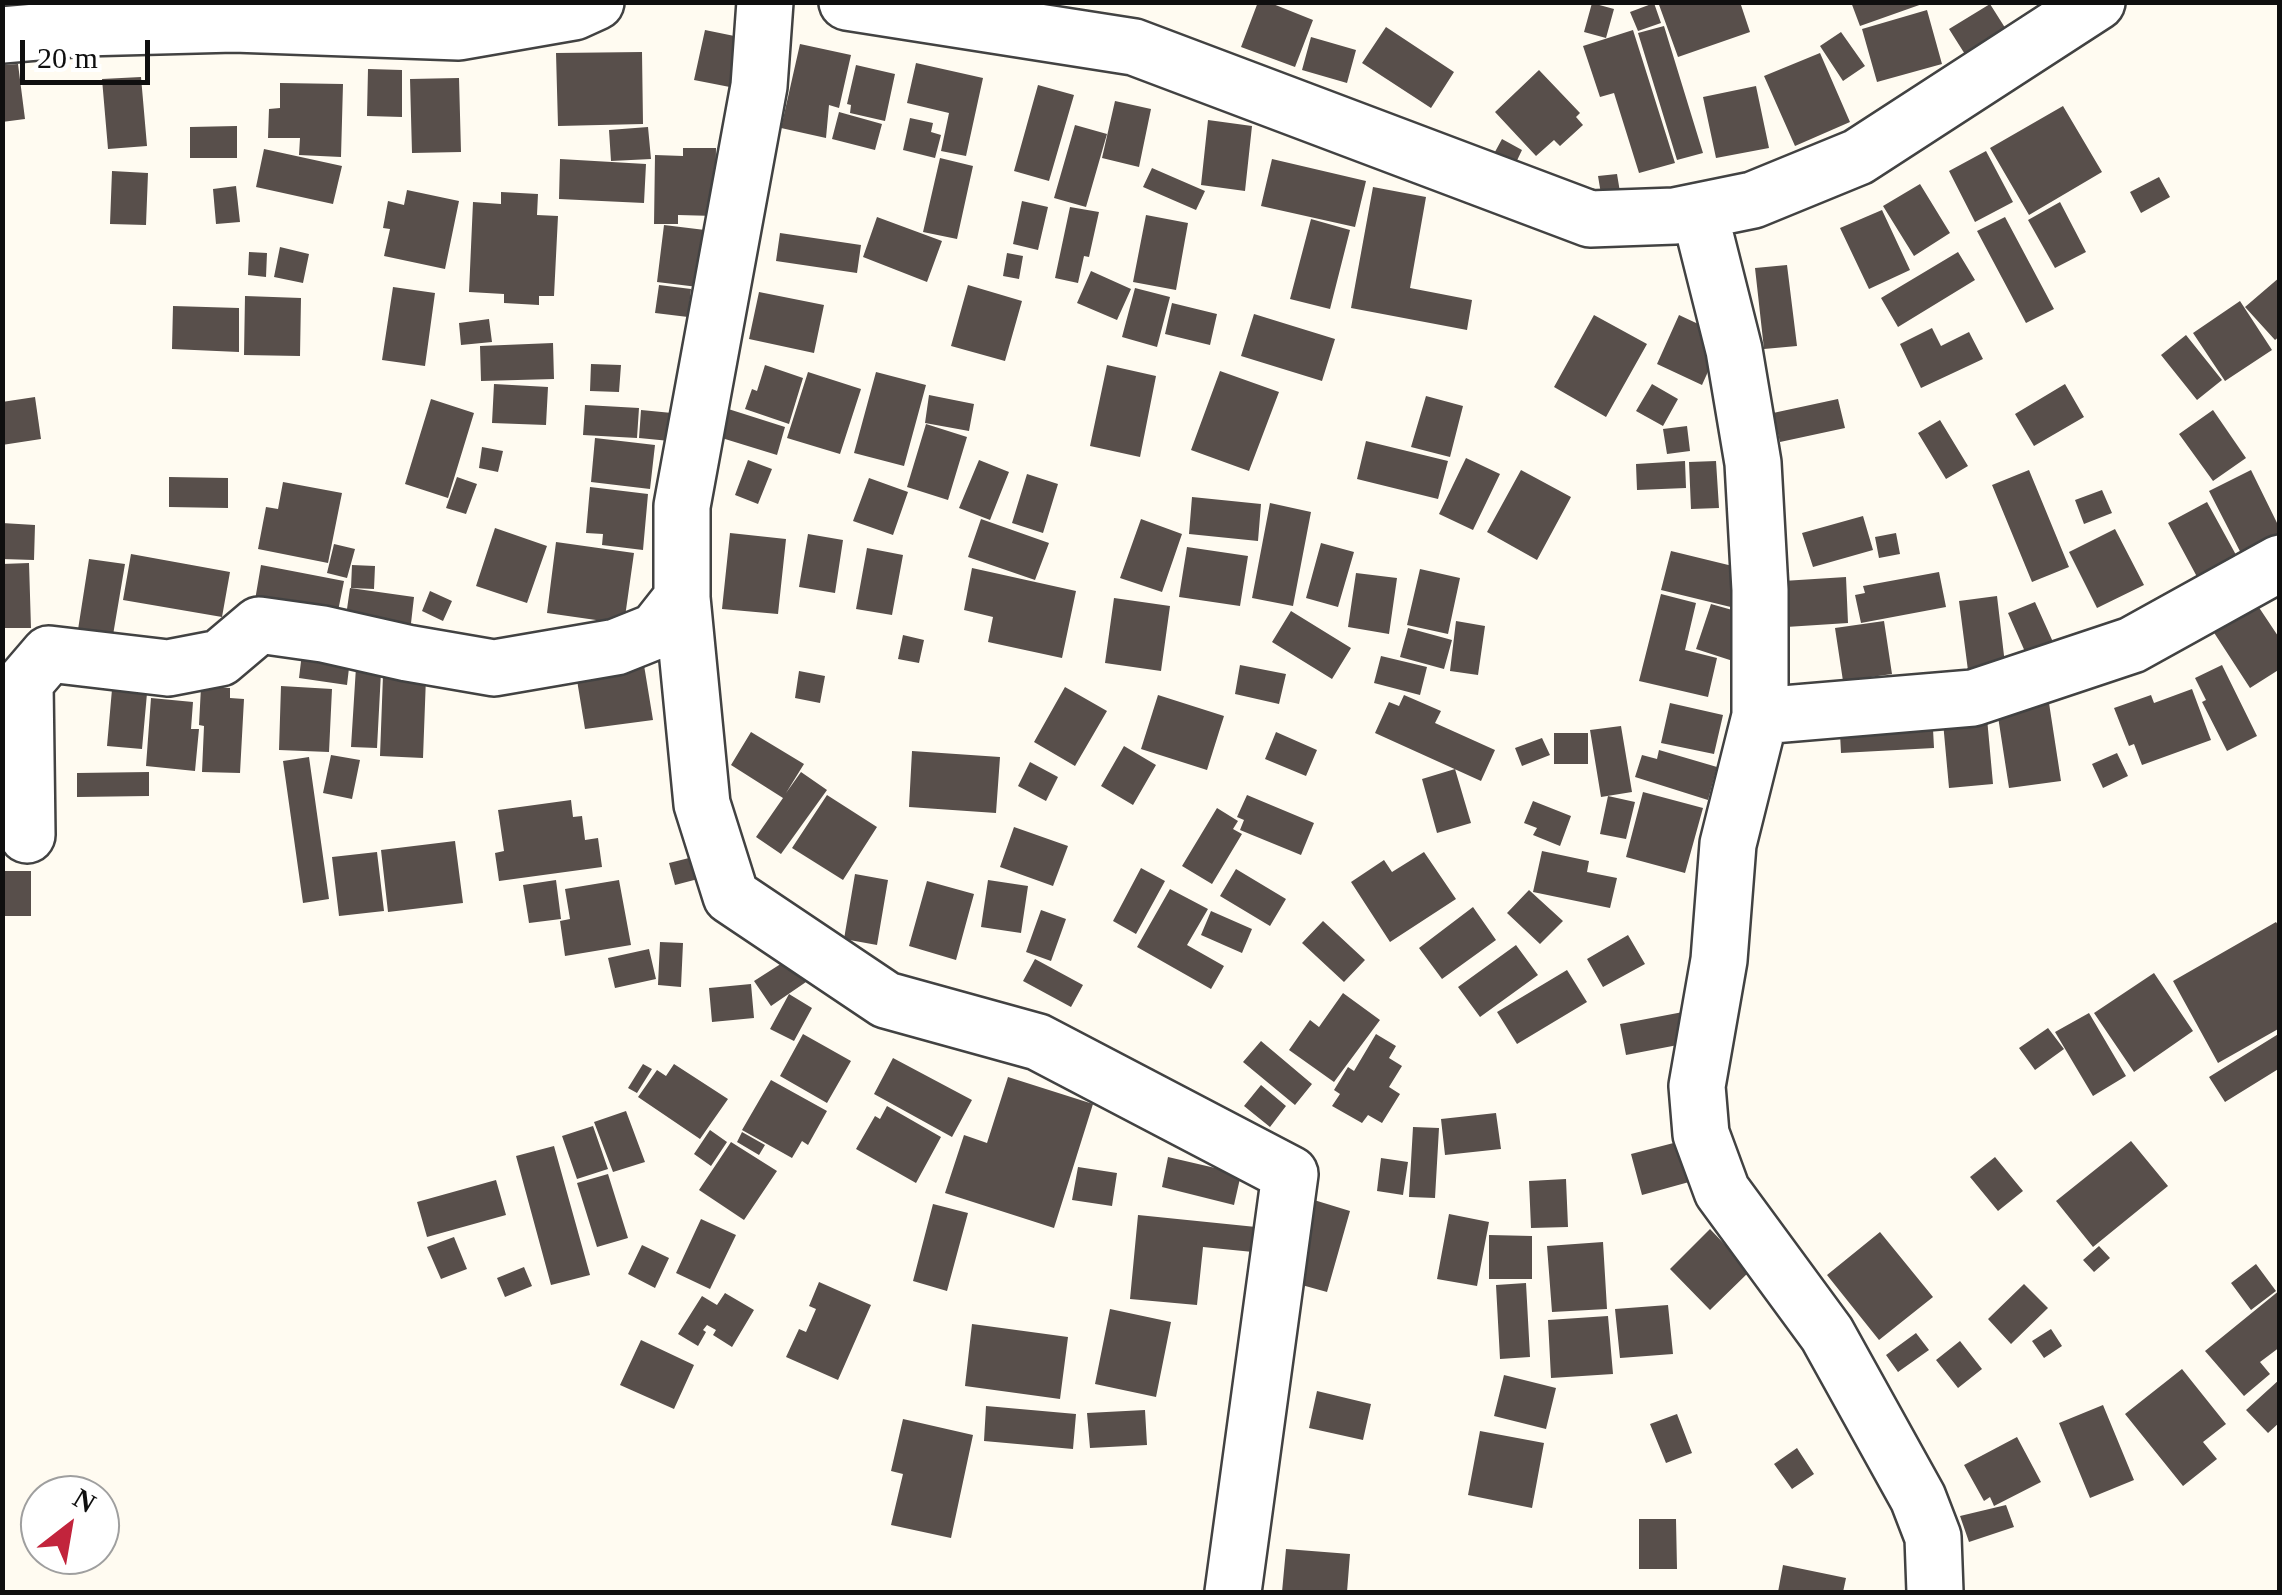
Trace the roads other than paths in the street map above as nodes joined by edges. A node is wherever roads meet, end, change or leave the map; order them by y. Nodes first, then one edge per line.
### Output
1 (596, 2) edge
2 (765, 2) edge
3 (847, 2) edge
4 (2097, 2) edge
5 (2, 35) edge
6 (1699, 211) junction
7 (2280, 563) edge
8 (682, 598) junction
9 (1760, 716) junction
10 (27, 836) dead end
11 (1234, 1592) edge
12 (1935, 1592) edge

1 - 5 street
2 - 8 street
3 - 6 street
4 - 6 street
6 - 9 street
7 - 9 street
8 - 10 street
8 - 11 street
9 - 12 street

